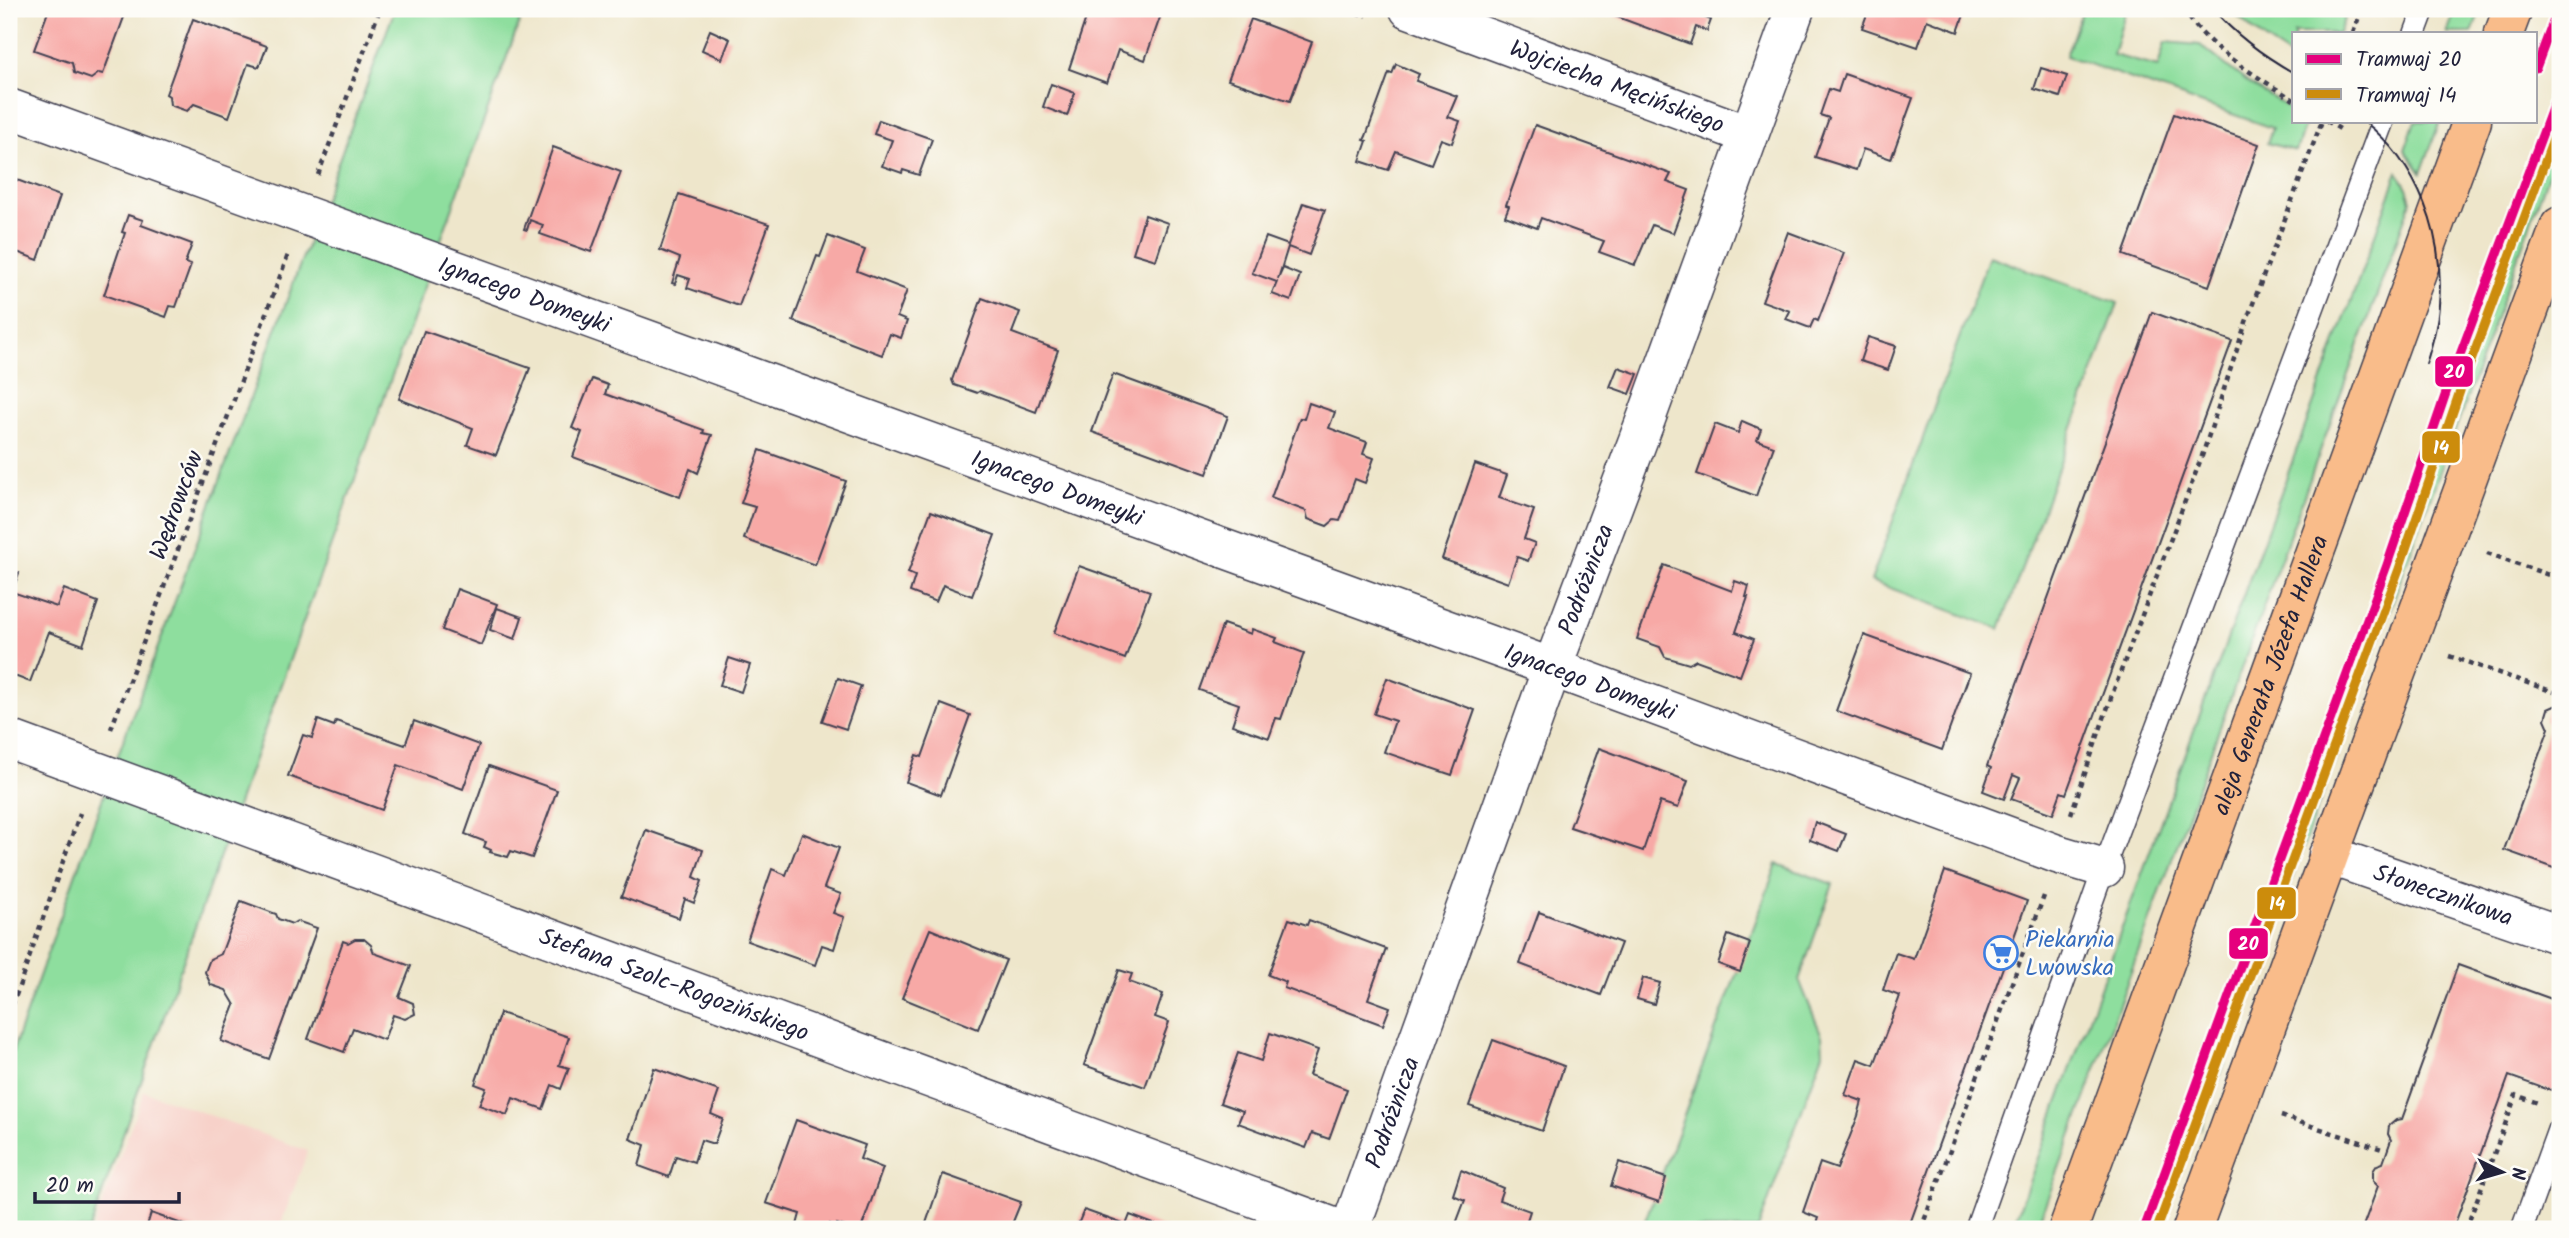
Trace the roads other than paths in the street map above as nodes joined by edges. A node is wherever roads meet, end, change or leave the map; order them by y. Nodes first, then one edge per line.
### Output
1 (1409, 9) edge
2 (1795, 9) edge
3 (2424, 9) edge
4 (2513, 9) edge
5 (2415, 32) edge
6 (2504, 32) edge
7 (9, 108) edge
8 (2383, 122) edge
9 (2472, 122) edge
10 (1749, 135) junction
11 (2560, 226) edge
12 (1552, 668) junction
13 (9, 739) edge
14 (2328, 855) junction
15 (2104, 868) junction
16 (2560, 935) edge
17 (2558, 1130) dead end
18 (1339, 1229) edge
19 (1350, 1229) edge
20 (1976, 1229) edge
21 (2068, 1229) edge
22 (2192, 1229) edge
23 (2522, 1229) edge

1 - 10 street, Wojciecha Męcińskiego
2 - 10 street, Podróżnicza
3 - 5 lane
4 - 6 main road
7 - 12 street, Ignacego Domeyki
8 - 15 lane
9 - 21 main road, aleja Generała Józefa Hallera
10 - 12 street, Podróżnicza
11 - 14 main road
12 - 15 street, Ignacego Domeyki
12 - 19 street, Podróżnicza
13 - 18 street, Stefana Szolc-Rogozińskiego
14 - 16 street, Słonecznikowa
14 - 22 main road
15 - 20 lane
17 - 23 lane

